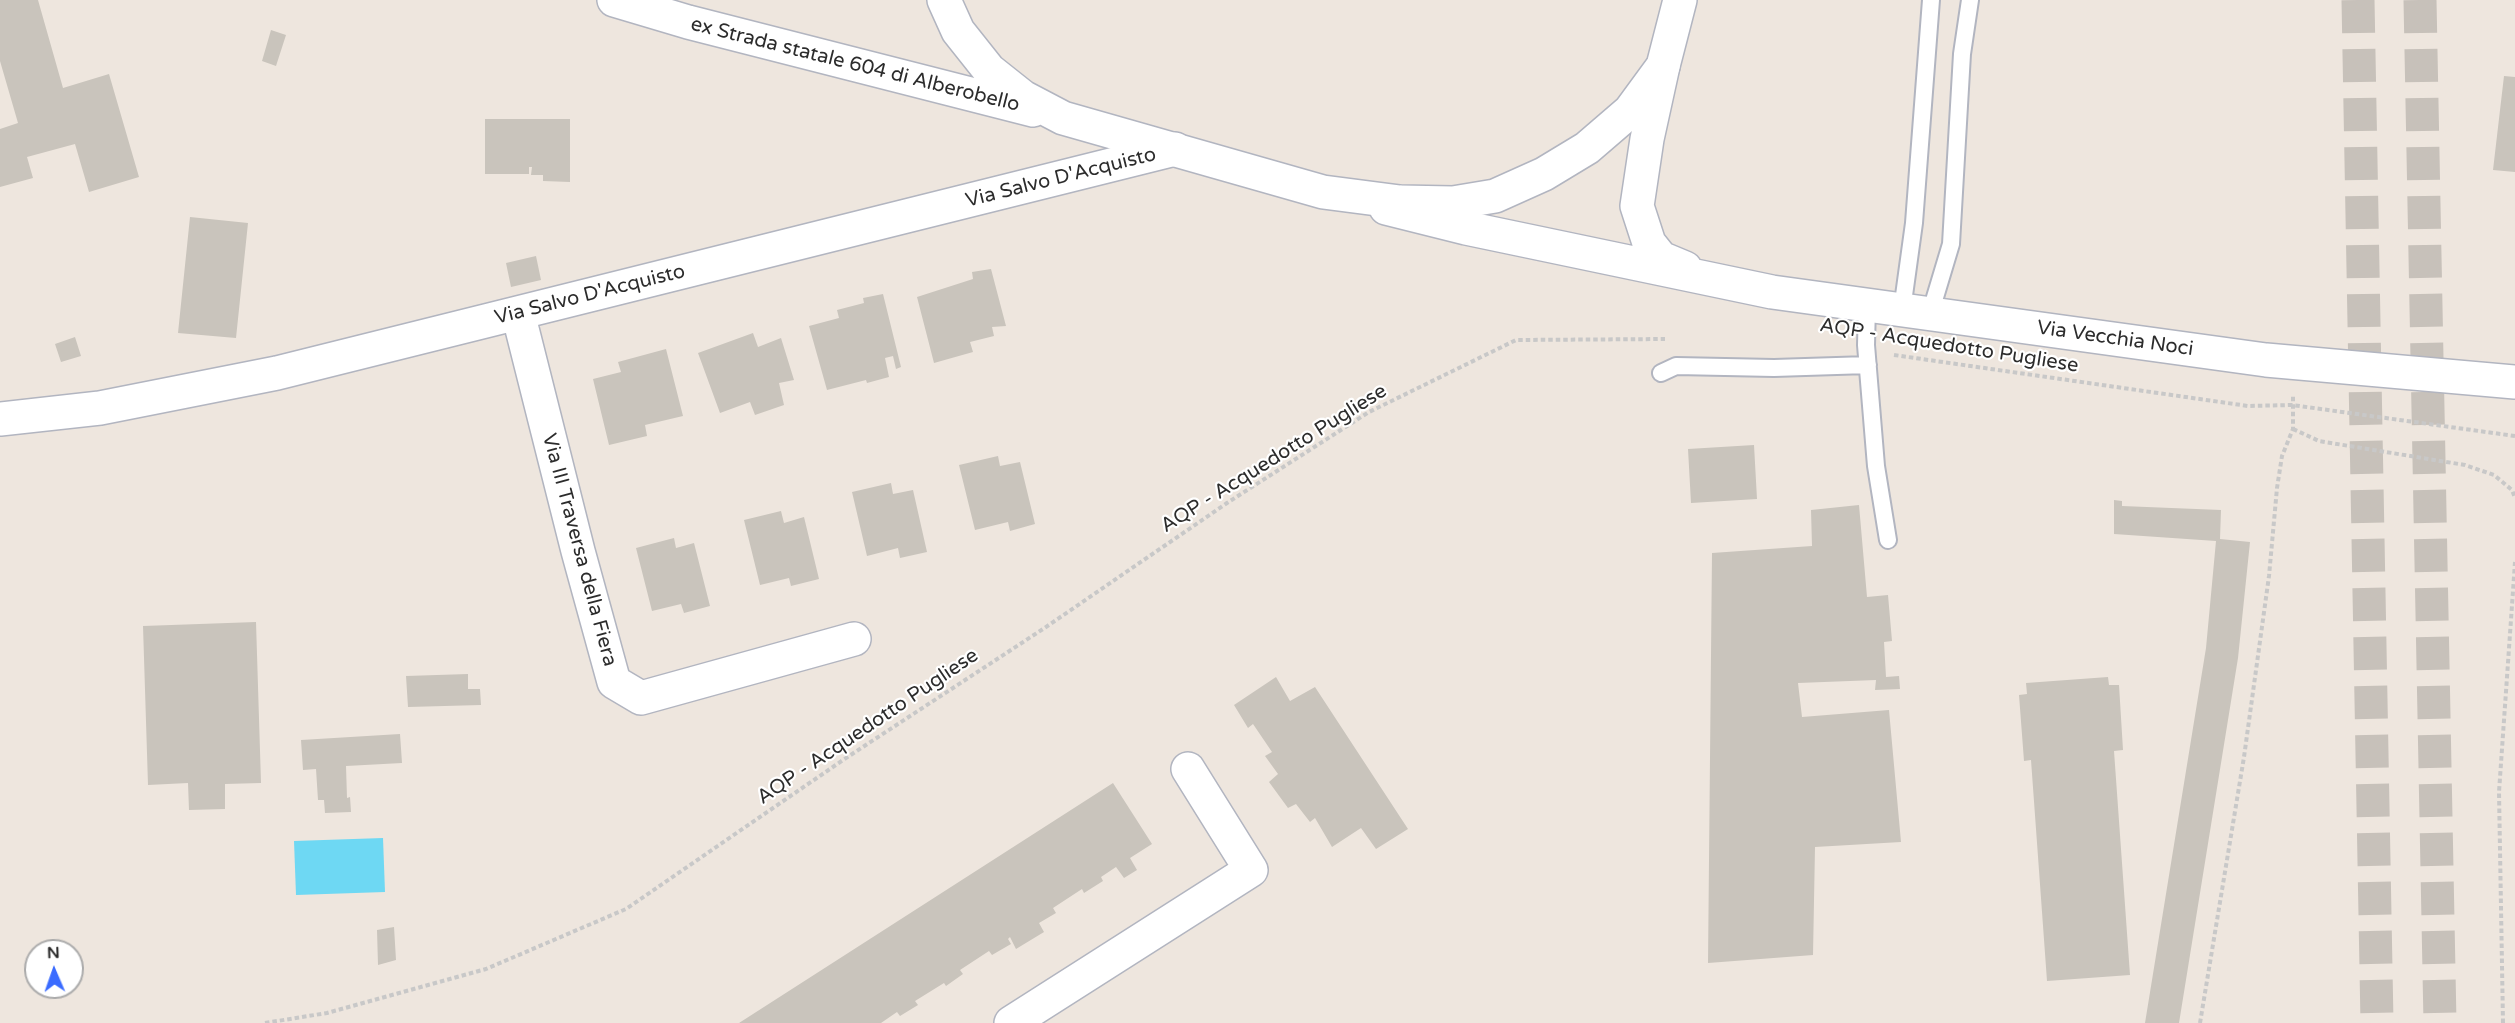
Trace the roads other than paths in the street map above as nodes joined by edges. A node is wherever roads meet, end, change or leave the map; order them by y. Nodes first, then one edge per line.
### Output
1 (614, 0) edge
2 (944, 0) edge
3 (1680, 0) edge
4 (1931, 0) edge
5 (1970, 0) edge
6 (1663, 66) junction
7 (1063, 118) junction
8 (1175, 149) junction
9 (1323, 192) junction
10 (1717, 282) junction
11 (1867, 306) junction
12 (1916, 312) junction
13 (518, 313) junction
14 (1868, 365) junction
15 (1661, 374) dead end
16 (2515, 382) edge
17 (0, 419) edge
18 (1888, 540) dead end
19 (854, 639) dead end
20 (1188, 770) dead end
21 (1011, 1023) edge

1 - 7 street, ex Strada statale 604 di Alberobello
2 - 7 street
3 - 6 street
4 - 12 lane
5 - 12 lane
6 - 9 street
6 - 10 street
7 - 8 street
8 - 9 street
8 - 13 street, Via Salvo D'Acquisto
9 - 10 street
10 - 11 street, Via Vecchia Noci
11 - 12 street, Via Vecchia Noci
11 - 14 lane
12 - 16 street, Via Vecchia Noci
13 - 17 street, Via Salvo D'Acquisto
13 - 19 street, Via III Traversa della Fiera
14 - 15 lane
14 - 18 lane
20 - 21 street

